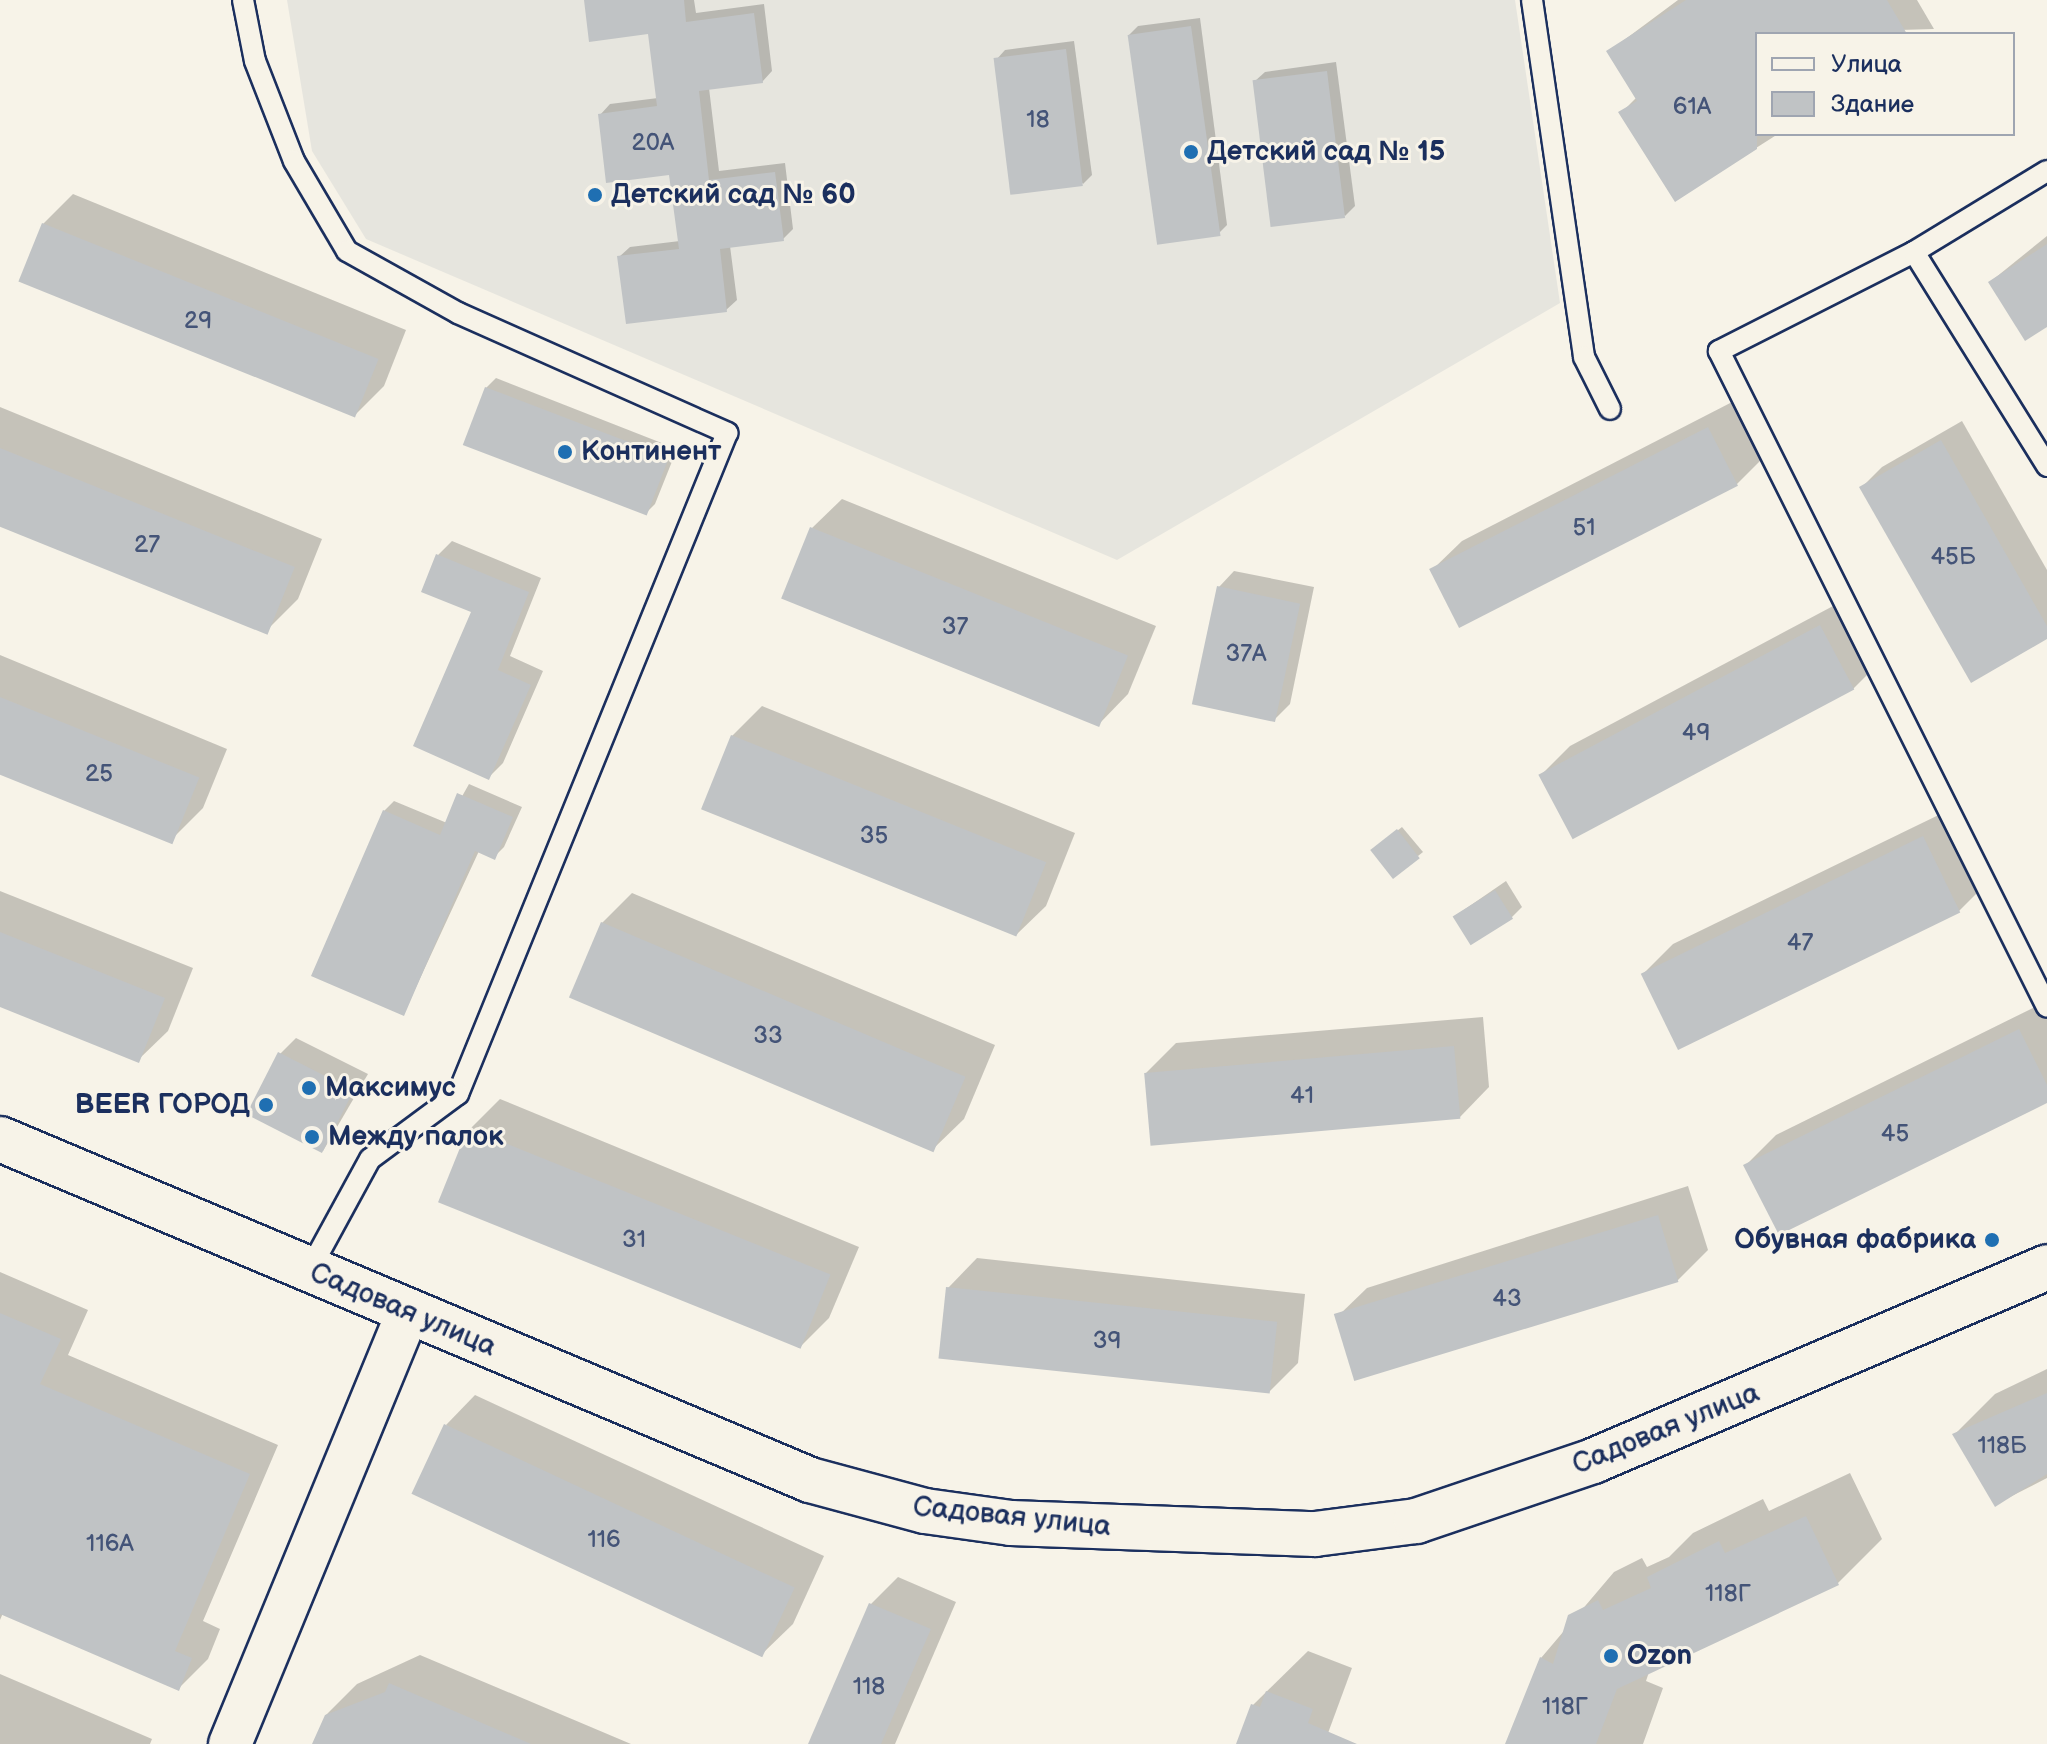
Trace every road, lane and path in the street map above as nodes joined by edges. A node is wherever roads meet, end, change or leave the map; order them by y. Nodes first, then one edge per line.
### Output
1 (243, 0) edge
2 (1532, 0) edge
3 (2047, 171) edge
4 (1914, 252) junction
5 (1610, 409) dead end
6 (2047, 466) edge
7 (2047, 1007) edge
8 (0, 1139) edge
9 (2047, 1267) edge
10 (309, 1271) junction
11 (408, 1313) junction
12 (230, 1744) edge

1 - 10 lane
2 - 5 lane
3 - 4 lane
4 - 6 lane
4 - 7 lane
8 - 10 main road, Садовая улица
9 - 11 main road, Садовая улица
10 - 11 main road, Садовая улица
11 - 12 street

